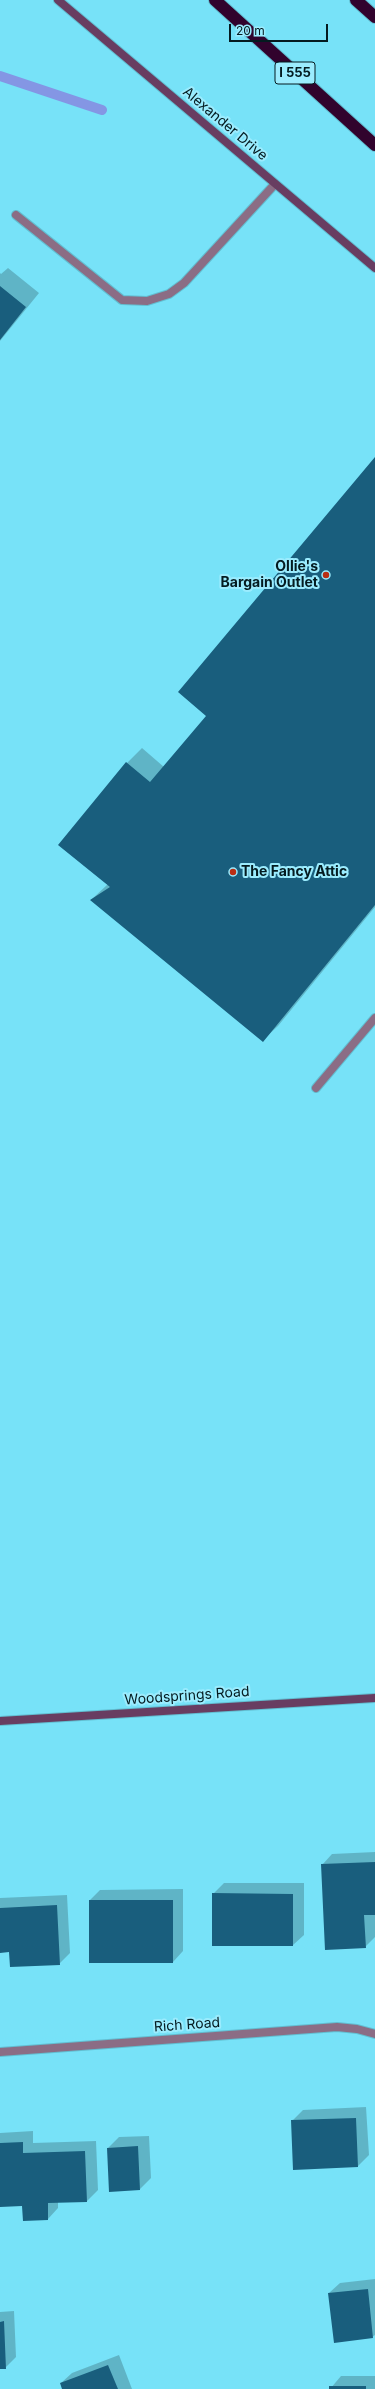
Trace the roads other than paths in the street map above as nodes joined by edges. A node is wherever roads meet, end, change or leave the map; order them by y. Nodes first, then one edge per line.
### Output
1 (58, 0) edge
2 (215, 0) edge
3 (356, 0) edge
4 (375, 17) edge
5 (375, 145) edge
6 (275, 184) junction
7 (16, 215) dead end
8 (375, 268) edge
9 (375, 1018) edge
10 (316, 1088) dead end
11 (375, 1698) edge
12 (0, 1721) edge
13 (375, 2034) edge
14 (0, 2052) edge

1 - 6 street, Alexander Drive
2 - 5 highway, I 555
3 - 4 highway
6 - 7 street
6 - 8 street, Alexander Drive
9 - 10 street
11 - 12 street, Woodsprings Road
13 - 14 street, Rich Road

